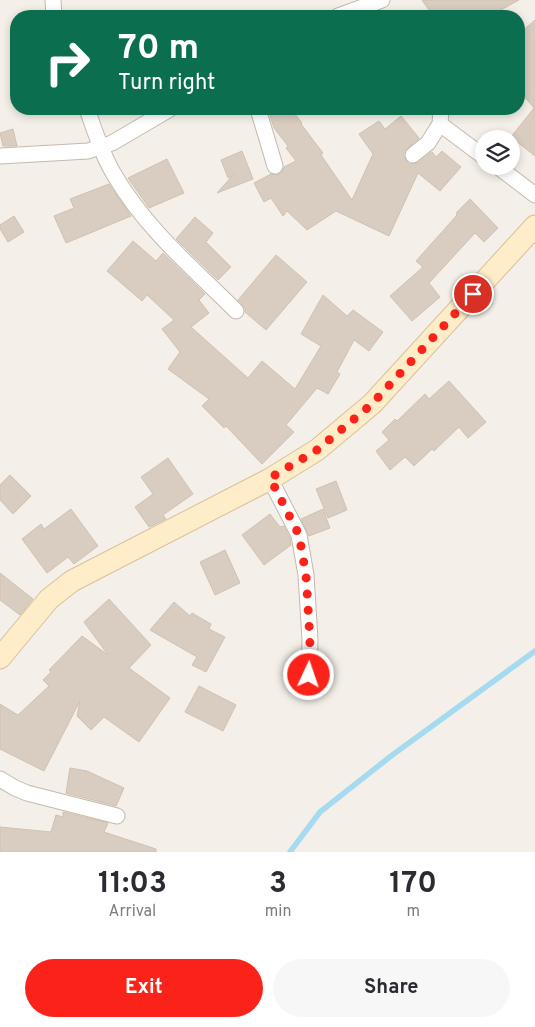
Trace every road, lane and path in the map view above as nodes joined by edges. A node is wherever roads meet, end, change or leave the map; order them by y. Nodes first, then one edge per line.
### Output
1 (382, 0) edge
2 (354, 10) edge
3 (89, 115) edge
4 (160, 115) edge
5 (260, 115) edge
6 (441, 116) edge
7 (102, 147) junction
8 (475, 148) edge
9 (412, 155) dead end
10 (0, 156) edge
11 (275, 166) dead end
12 (509, 175) edge
13 (535, 195) edge
14 (535, 226) edge
15 (236, 311) dead end
16 (270, 478) junction
17 (0, 658) edge
18 (309, 675) dead end
19 (0, 779) edge
20 (117, 816) dead end

1 - 2 street
3 - 7 street
4 - 7 street
5 - 11 street
6 - 8 street
6 - 9 street
7 - 10 street
7 - 15 street
12 - 13 street
14 - 16 street
16 - 17 street
16 - 18 street
19 - 20 street

